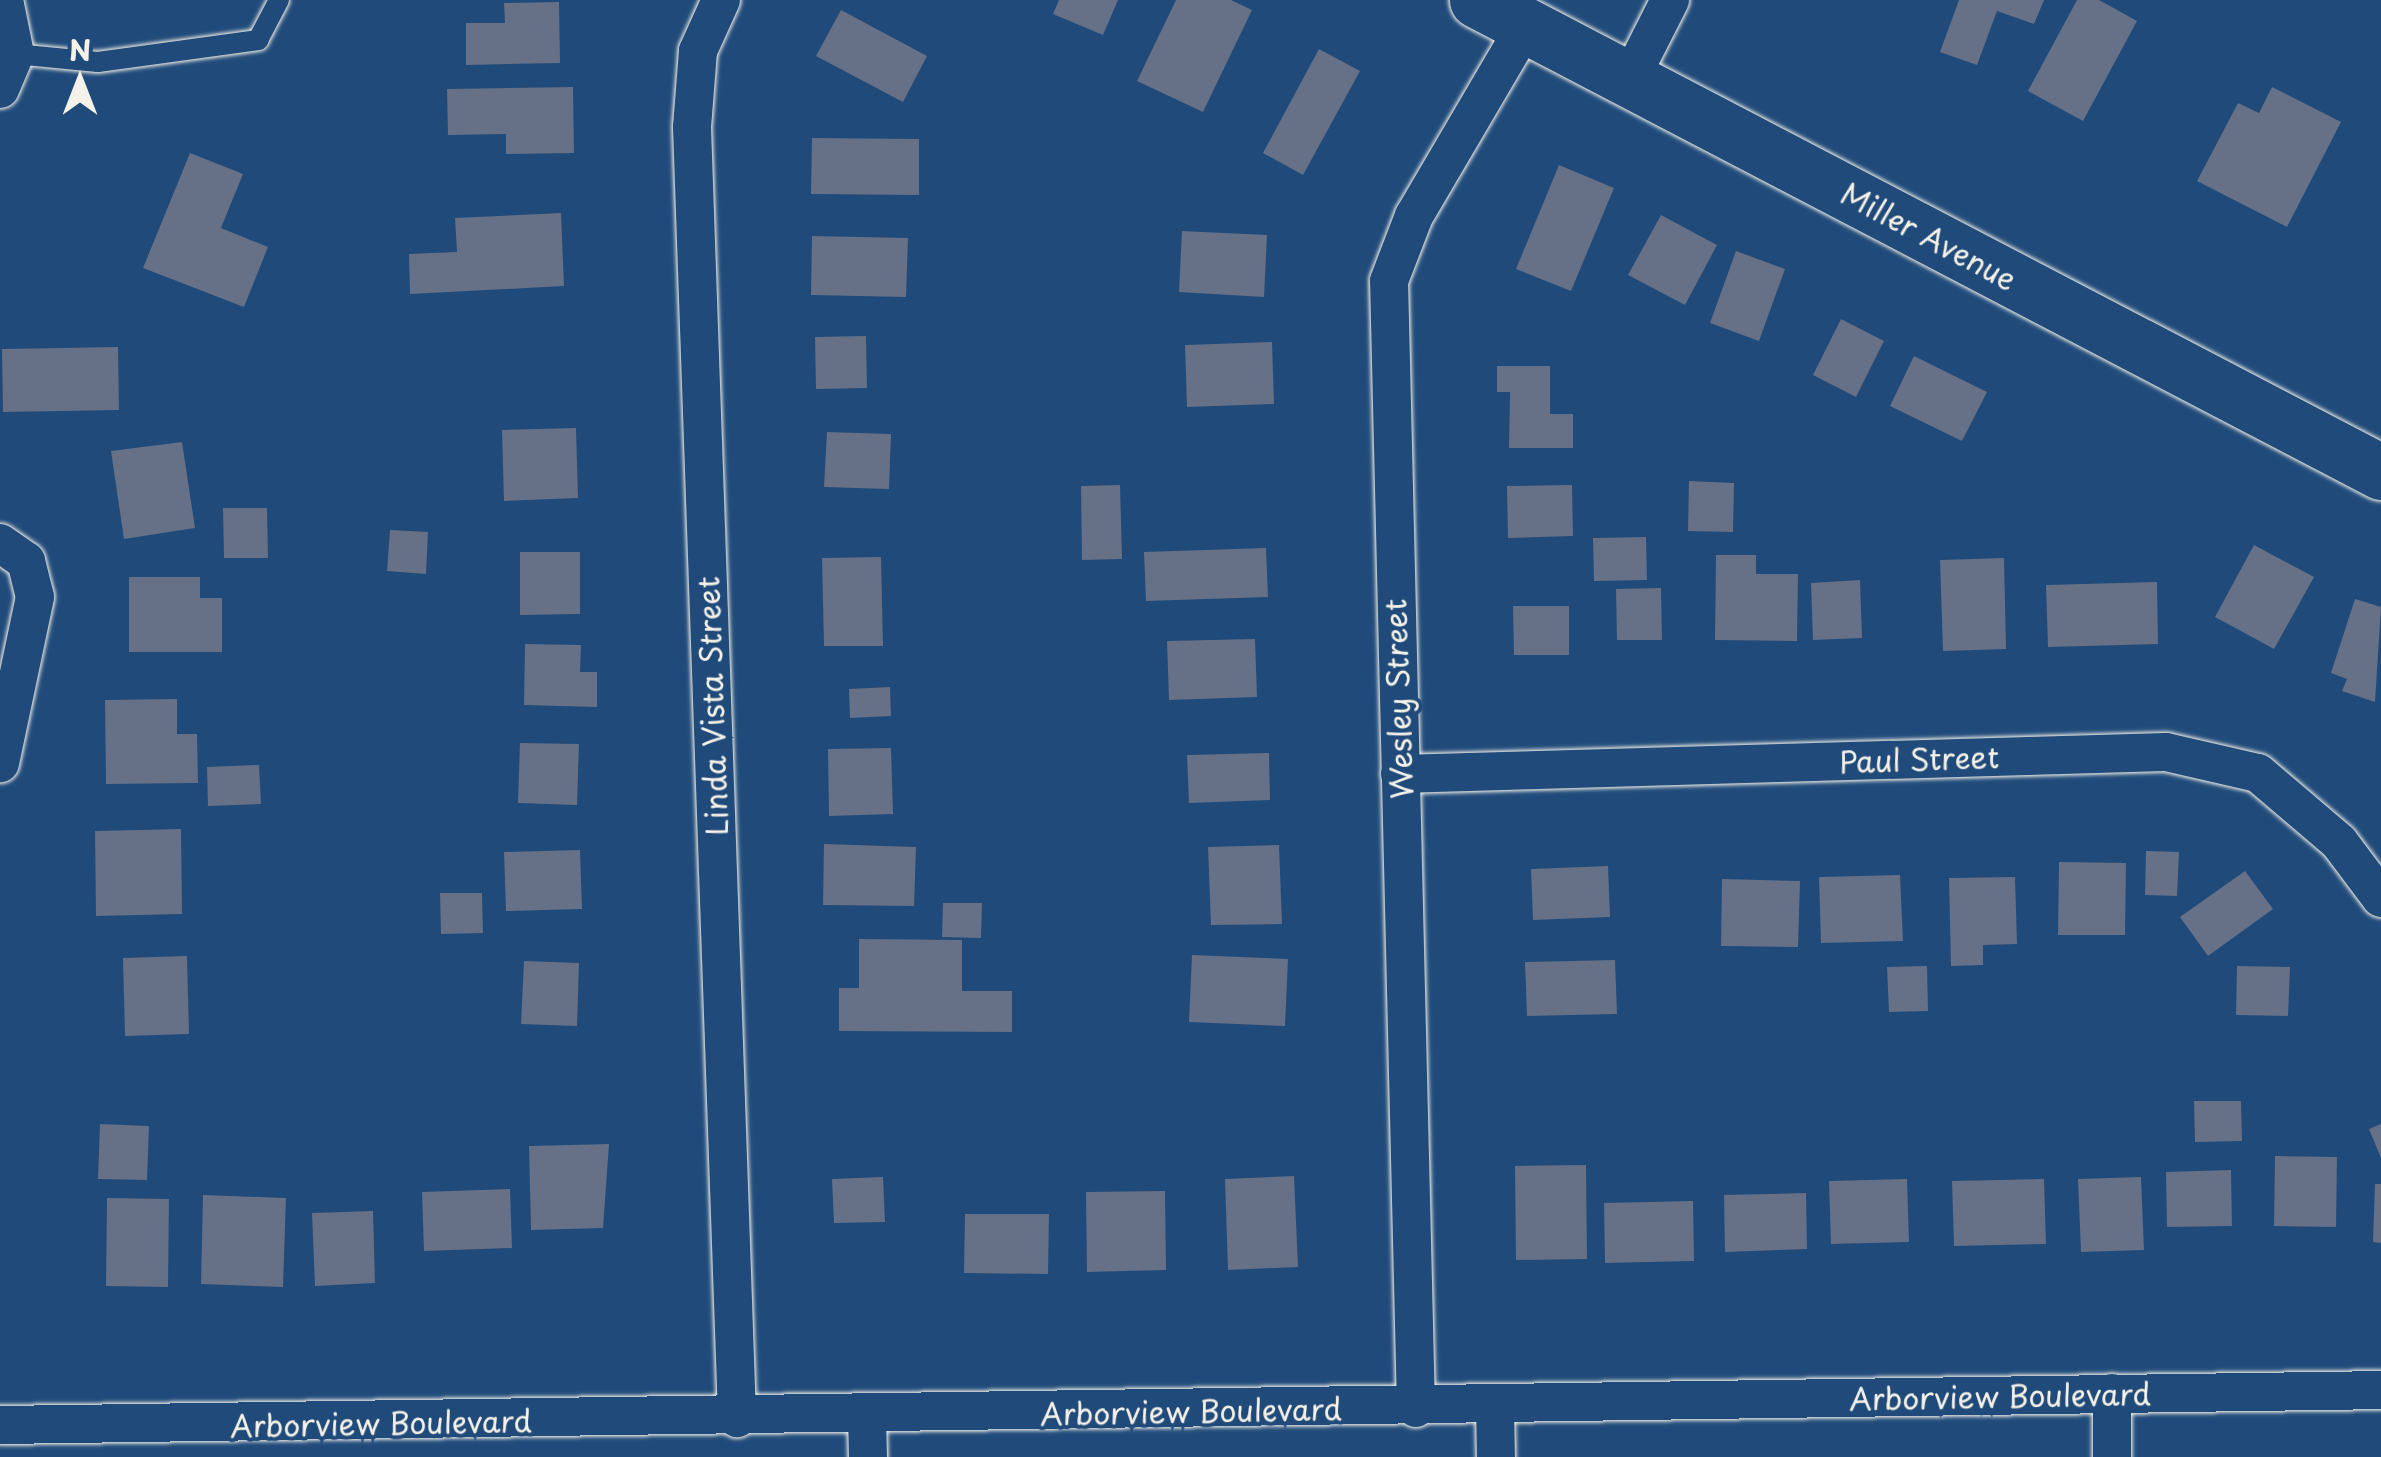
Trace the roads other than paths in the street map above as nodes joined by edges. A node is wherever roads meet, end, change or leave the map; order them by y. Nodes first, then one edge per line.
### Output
1 (4, 0) edge
2 (278, 0) edge
3 (721, 0) edge
4 (1477, 0) edge
5 (1670, 0) edge
6 (1526, 25) junction
7 (15, 54) junction
8 (1630, 79) junction
9 (0, 89) edge
10 (2381, 472) edge
11 (0, 543) edge
12 (0, 763) edge
13 (1400, 774) junction
14 (2381, 898) edge
15 (2381, 1390) edge
16 (2112, 1393) junction
17 (1495, 1407) junction
18 (1416, 1408) junction
19 (867, 1416) junction
20 (737, 1418) junction
21 (0, 1425) edge
22 (249, 1441) edge
23 (868, 1457) edge
24 (1496, 1457) edge
25 (2112, 1457) edge

1 - 7 street
2 - 7 lane
3 - 20 street, Linda Vista Street
4 - 6 main road, Miller Avenue
5 - 8 street
6 - 8 main road, Miller Avenue
6 - 13 street, Wesley Street
7 - 9 street
8 - 10 main road, Miller Avenue
11 - 12 street
13 - 14 street, Paul Street
13 - 18 street, Wesley Street
15 - 16 street, Arborview Boulevard
16 - 17 street, Arborview Boulevard
16 - 25 street
17 - 18 street, Arborview Boulevard
17 - 24 street
18 - 19 street, Arborview Boulevard
19 - 20 street, Arborview Boulevard
19 - 23 street
20 - 22 street, Arborview Boulevard
21 - 22 street, Arborview Boulevard

